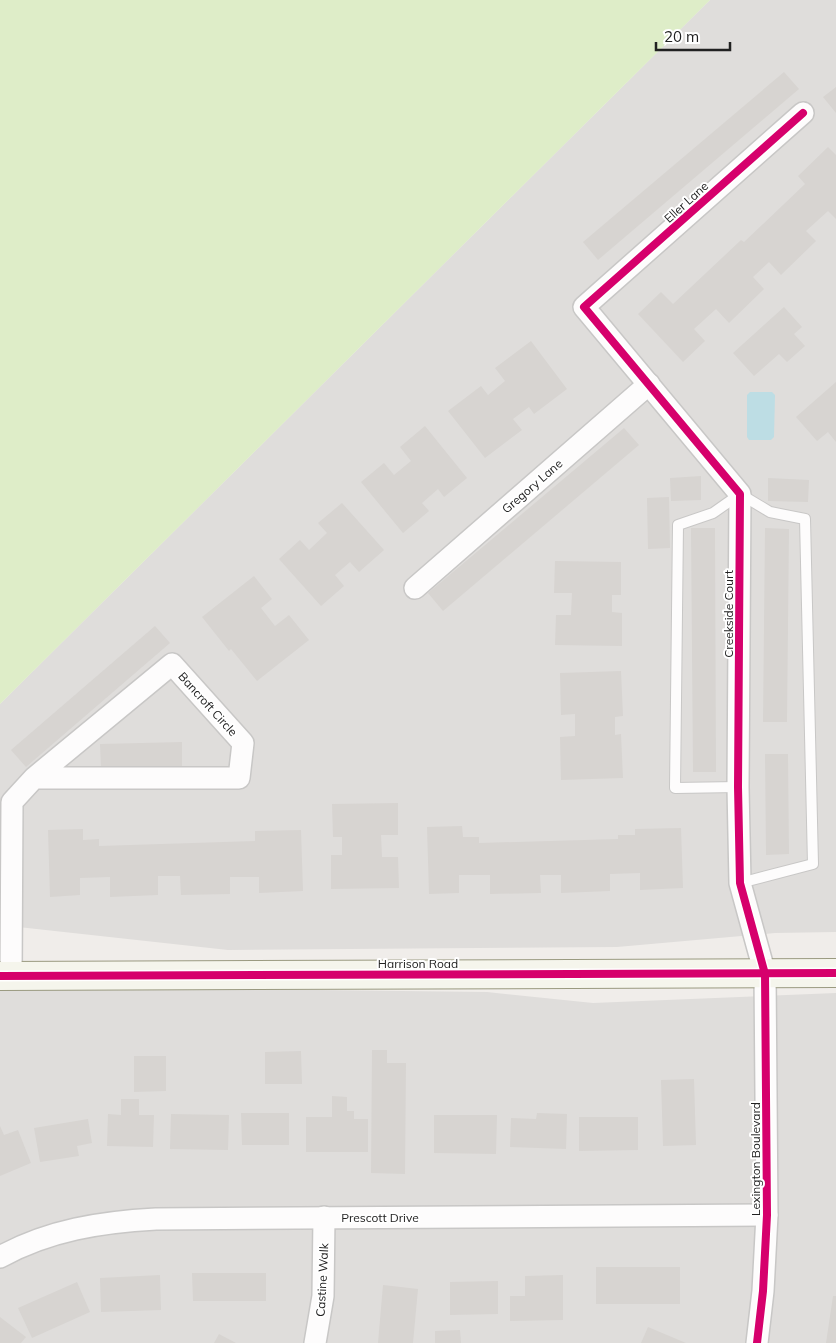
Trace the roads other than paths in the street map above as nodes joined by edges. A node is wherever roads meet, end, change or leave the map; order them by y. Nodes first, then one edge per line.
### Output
1 (803, 113) dead end
2 (649, 384) junction
3 (740, 494) junction
4 (415, 588) dead end
5 (34, 778) junction
6 (738, 788) junction
7 (740, 883) junction
8 (836, 973) edge
9 (765, 974) junction
10 (5, 976) edge
11 (767, 1215) junction
12 (324, 1217) junction
13 (0, 1257) edge
14 (315, 1343) edge
15 (757, 1343) edge

1 - 2 street, Eller Lane
2 - 3 street
2 - 4 street, Gregory Lane
3 - 6 street, Creekside Court
3 - 6 lane
3 - 7 lane
5 - 5 street, Bancroft Circle
5 - 10 street, Bancroft Circle
6 - 7 street, Creekside Court
7 - 9 street, Creekside Court
8 - 9 street, Harrison Road
9 - 10 street, Harrison Road
9 - 11 street, Lexington Boulevard
11 - 12 street, Prescott Drive
11 - 15 street, Lexington Boulevard
12 - 13 street, Prescott Drive
12 - 14 street, Castine Walk

